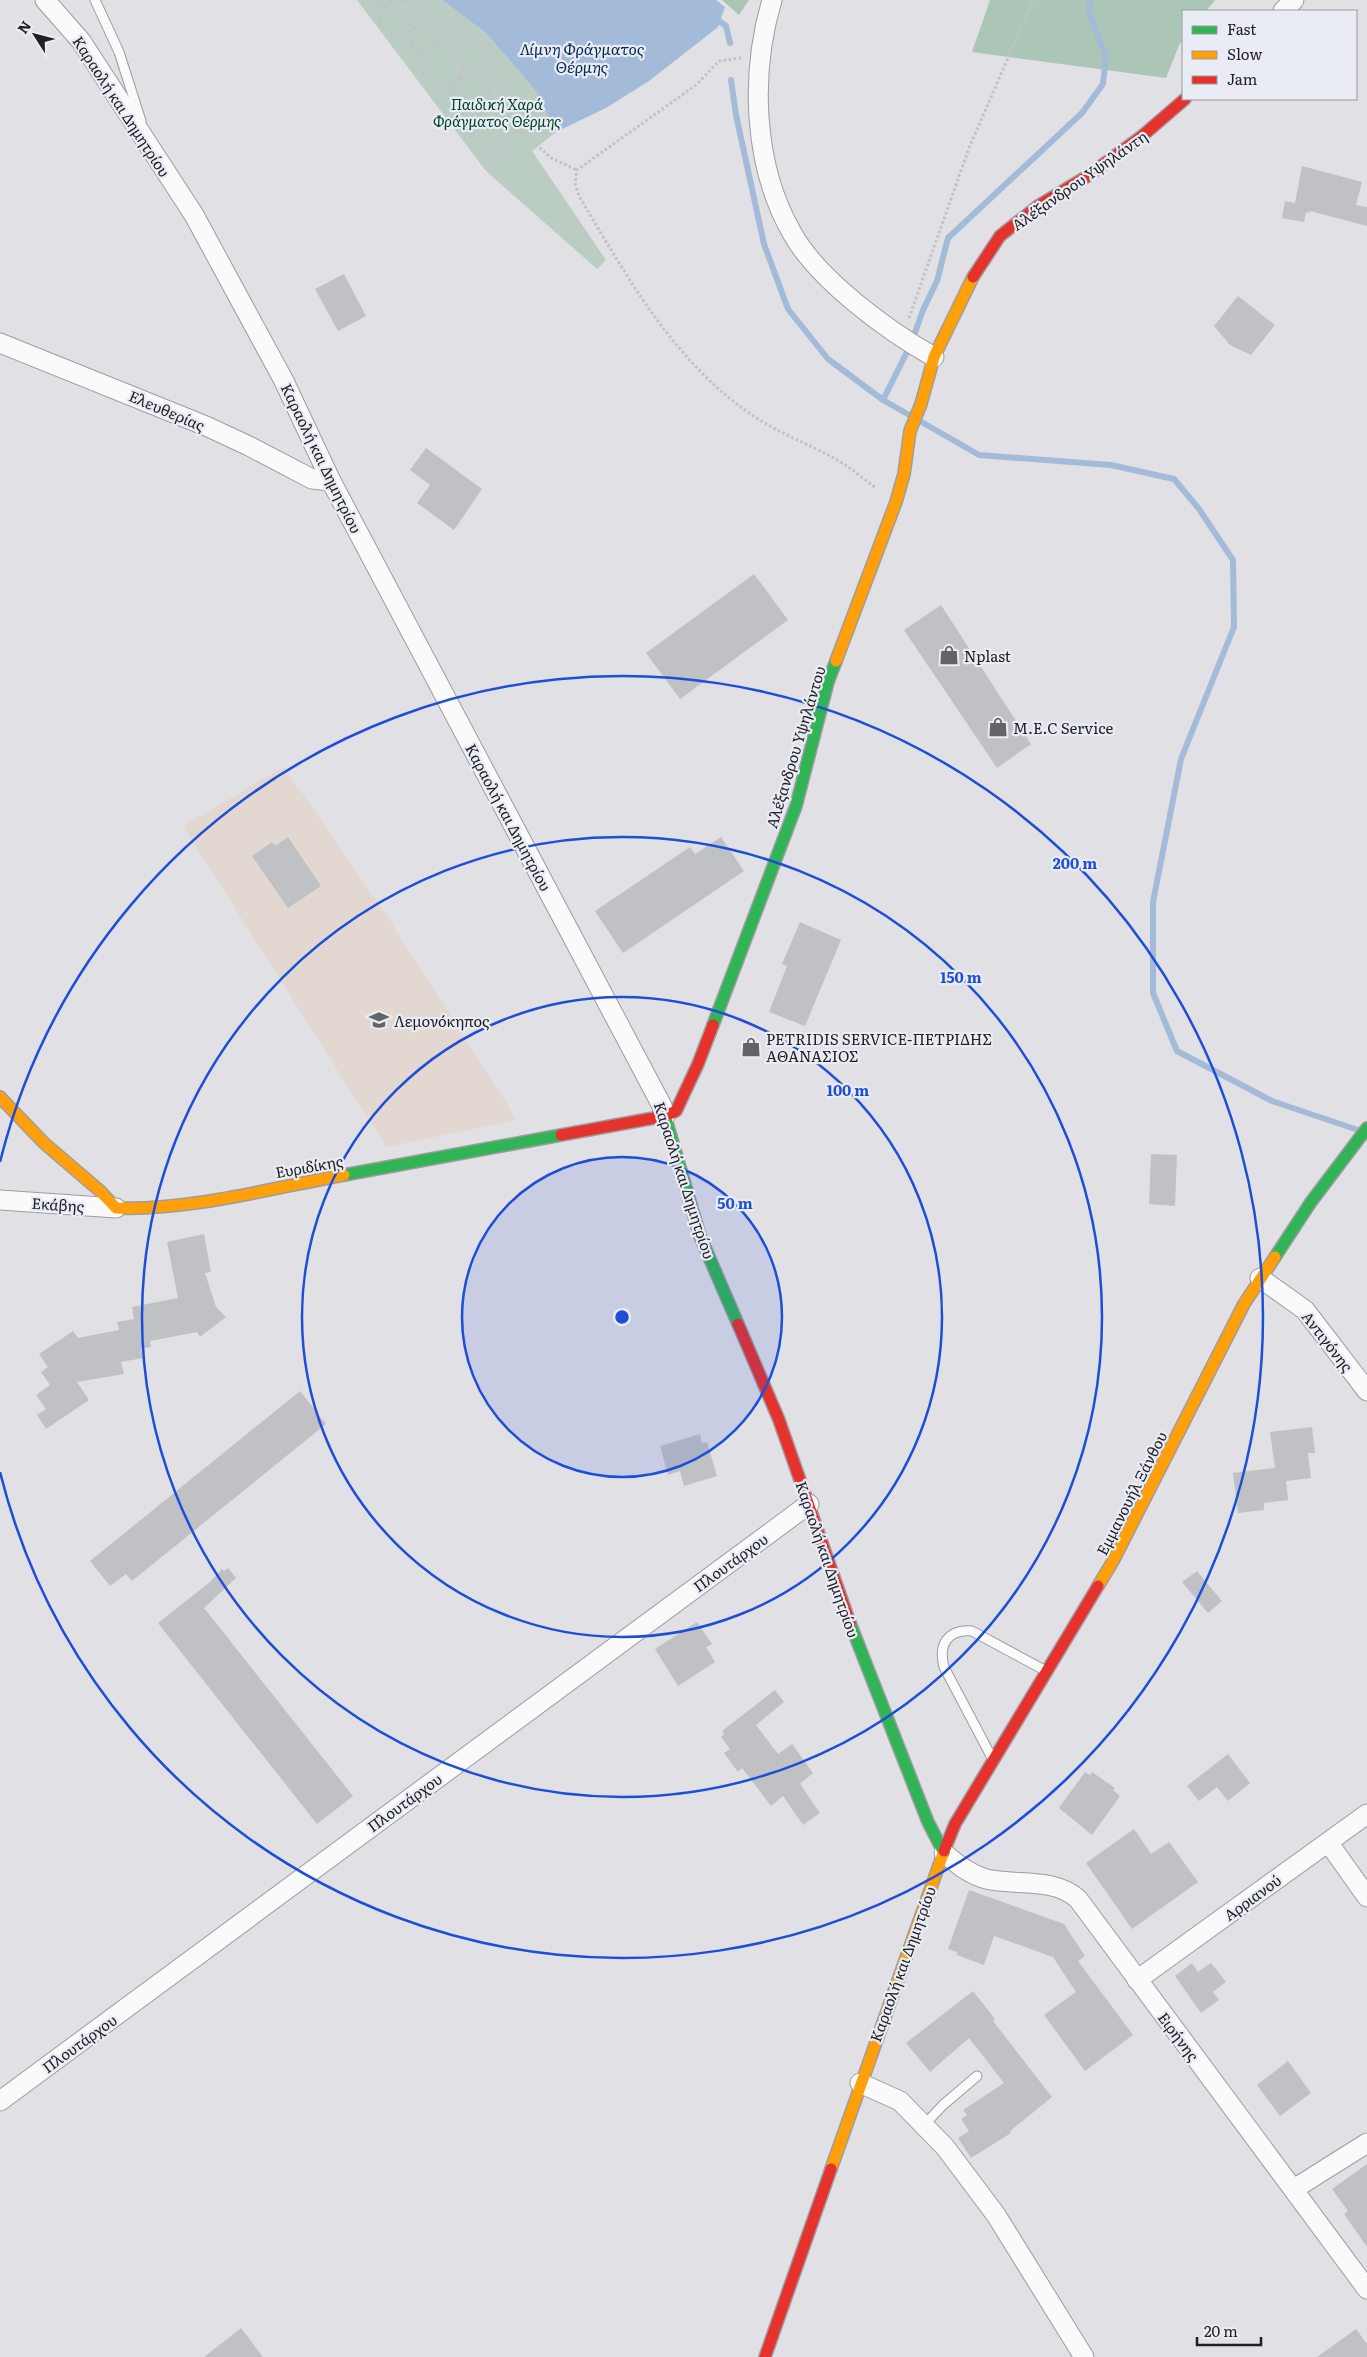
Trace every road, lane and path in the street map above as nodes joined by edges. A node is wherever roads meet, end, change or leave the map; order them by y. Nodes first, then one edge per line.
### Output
1 (45, 0) edge
2 (95, 0) edge
3 (376, 0) edge
4 (420, 0) edge
5 (772, 0) edge
6 (1033, 0) edge
7 (1294, 0) edge
8 (384, 6) junction
9 (1284, 10) edge
10 (412, 30) junction
11 (429, 48) junction
12 (750, 58) junction
13 (456, 81) junction
14 (1184, 100) edge
15 (478, 116) junction
16 (511, 128) junction
17 (524, 134) junction
18 (148, 142) junction
19 (577, 170) junction
20 (902, 338) junction
21 (0, 343) edge
22 (934, 357) junction
23 (921, 404) joint
24 (332, 481) junction
25 (896, 502) junction
26 (0, 1097) edge
27 (665, 1116) junction
28 (1367, 1128) edge
29 (0, 1200) edge
30 (116, 1208) junction
31 (1260, 1278) junction
32 (1367, 1391) edge
33 (809, 1504) junction
34 (1048, 1672) junction
35 (994, 1760) junction
36 (1367, 1814) edge
37 (1328, 1842) junction
38 (944, 1853) junction
39 (1367, 1896) edge
40 (1137, 1980) junction
41 (977, 2076) dead end
42 (860, 2083) junction
43 (0, 2101) edge
44 (925, 2124) junction
45 (1367, 2143) edge
46 (1294, 2189) junction
47 (1367, 2289) edge
48 (765, 2357) edge
49 (1084, 2357) edge

1 - 18 street, Καραολή και Δημητρίου
2 - 18 lane
3 - 8 path
4 - 17 path
5 - 12 street
6 - 20 path
7 - 9 street
8 - 10 path
8 - 10 path
10 - 11 path
10 - 11 path
11 - 13 path
11 - 13 path
12 - 19 path
12 - 20 street
13 - 15 path
13 - 15 path
14 - 22 street, Αλέξανδρου Υψηλάντη
15 - 16 path
15 - 16 path
16 - 17 path
17 - 19 path
18 - 24 street, Καραολή και Δημητρίου
19 - 25 path
20 - 22 street
21 - 24 street, Ελευθερίας
22 - 23 street, Αλέξανδρου Υψηλάντη
23 - 25 street, Αλέξανδρου Υψηλάντου
24 - 27 street, Καραολή και Δημητρίου
25 - 27 street, Αλέξανδρου Υψηλάντου
26 - 30 street
27 - 30 street, Ευριδίκης
27 - 33 street, Καραολή και Δημητρίου
28 - 31 street, Εμμανουήλ Ξάνθου
29 - 30 street, Εκάβης
31 - 32 street, Αντιγόνης
31 - 34 street, Εμμανουήλ Ξάνθου
33 - 38 street, Καραολή και Δημητρίου
33 - 43 street, Πλουτάρχου
34 - 35 street, Εμμανουήλ Ξάνθου
34 - 35 lane
35 - 38 street, Εμμανουήλ Ξάνθου
36 - 37 street, Αρριανού
37 - 39 street
37 - 40 street, Αρριανού
38 - 40 street, Ειρήνης
38 - 42 street, Καραολή και Δημητρίου
40 - 46 street, Ειρήνης
41 - 44 lane
42 - 44 street
42 - 48 street, Καραολή και Δημητρίου
44 - 49 street
45 - 46 street
46 - 47 street, Ειρήνης

